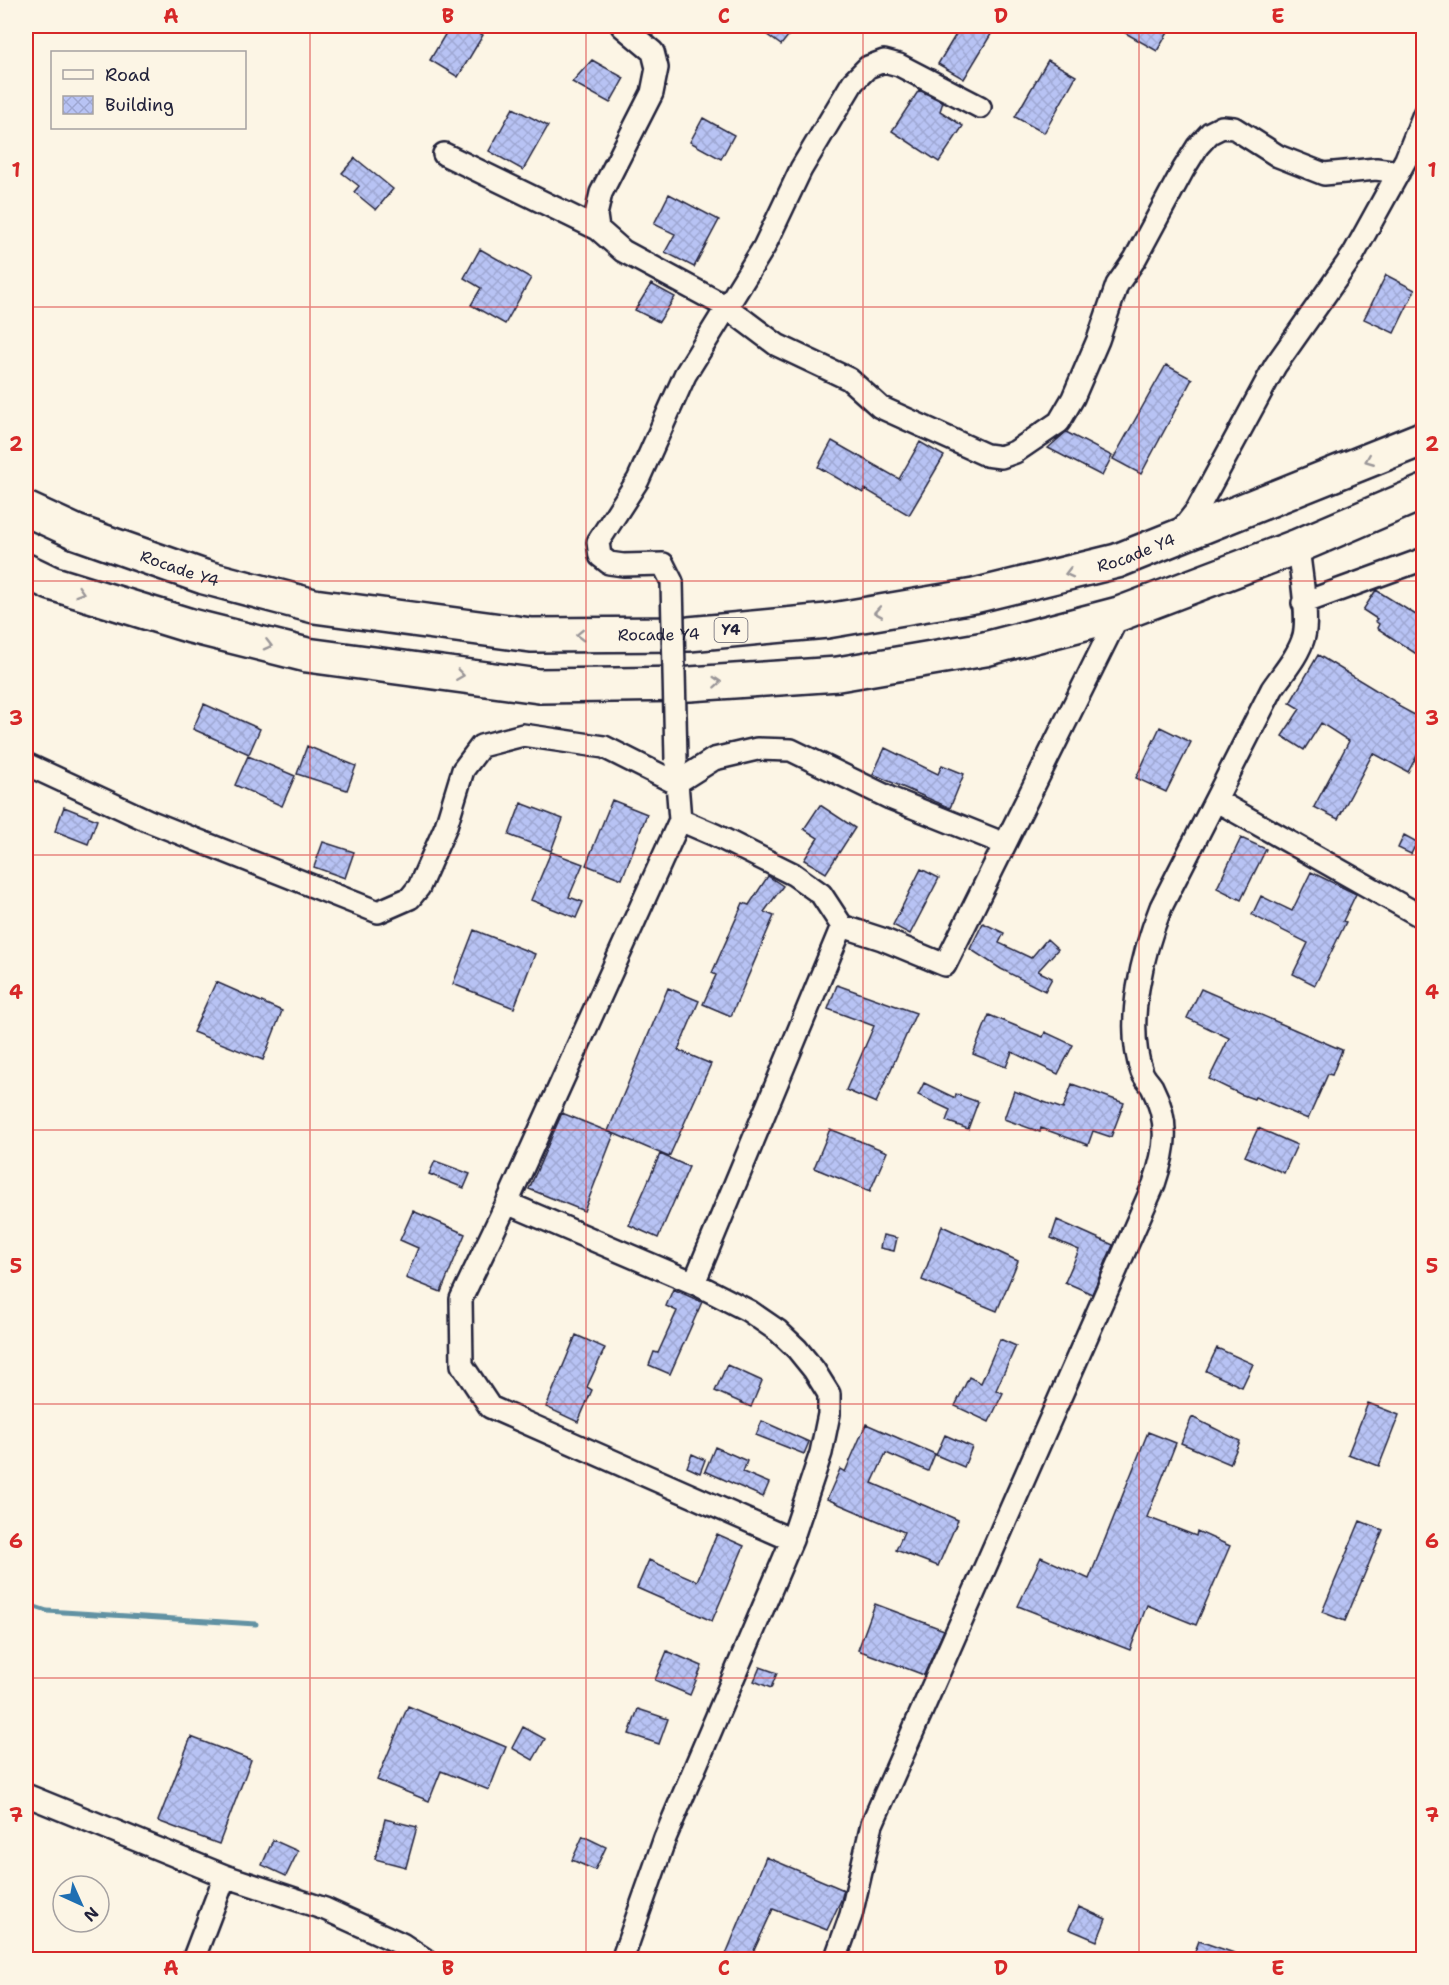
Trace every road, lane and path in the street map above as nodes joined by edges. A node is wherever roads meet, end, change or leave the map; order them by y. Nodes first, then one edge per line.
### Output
1 (622, 26) edge
2 (980, 107) dead end
3 (1424, 114) edge
4 (444, 154) dead end
5 (1410, 165) edge
6 (598, 229) junction
7 (725, 306) junction
8 (1424, 438) edge
9 (1424, 492) edge
10 (26, 510) edge
11 (1174, 538) junction
12 (1298, 546) junction
13 (1424, 559) edge
14 (26, 571) edge
15 (1303, 603) junction
16 (1119, 614) junction
17 (26, 764) edge
18 (676, 783) junction
19 (1217, 801) junction
20 (680, 820) junction
21 (1005, 844) junction
22 (1424, 918) edge
23 (842, 926) junction
24 (507, 1203) junction
25 (694, 1283) junction
26 (792, 1540) junction
27 (26, 1795) edge
28 (225, 1876) junction
29 (193, 1959) edge
30 (426, 1959) edge
31 (622, 1959) edge
32 (835, 1959) edge

1 - 6 street
2 - 7 street
3 - 5 street
4 - 6 street
5 - 7 street
5 - 11 street
6 - 7 street
7 - 18 street, bridge
8 -> 11 highway, Rocade Y4 / Y4
9 - 12 highway
11 -> 10 highway, Rocade Y4 / Y4
12 - 15 street
12 - 16 highway
13 - 15 street
14 -> 16 highway
15 - 19 street
16 - 21 street
17 - 18 street
18 - 20 street
18 - 21 street
19 - 22 street
19 - 32 street
20 - 23 street
20 - 24 street
21 - 23 street
23 - 25 street
24 - 25 street
24 - 26 street
25 - 26 street
26 - 31 street
27 - 28 street
28 - 29 street
28 - 30 street

